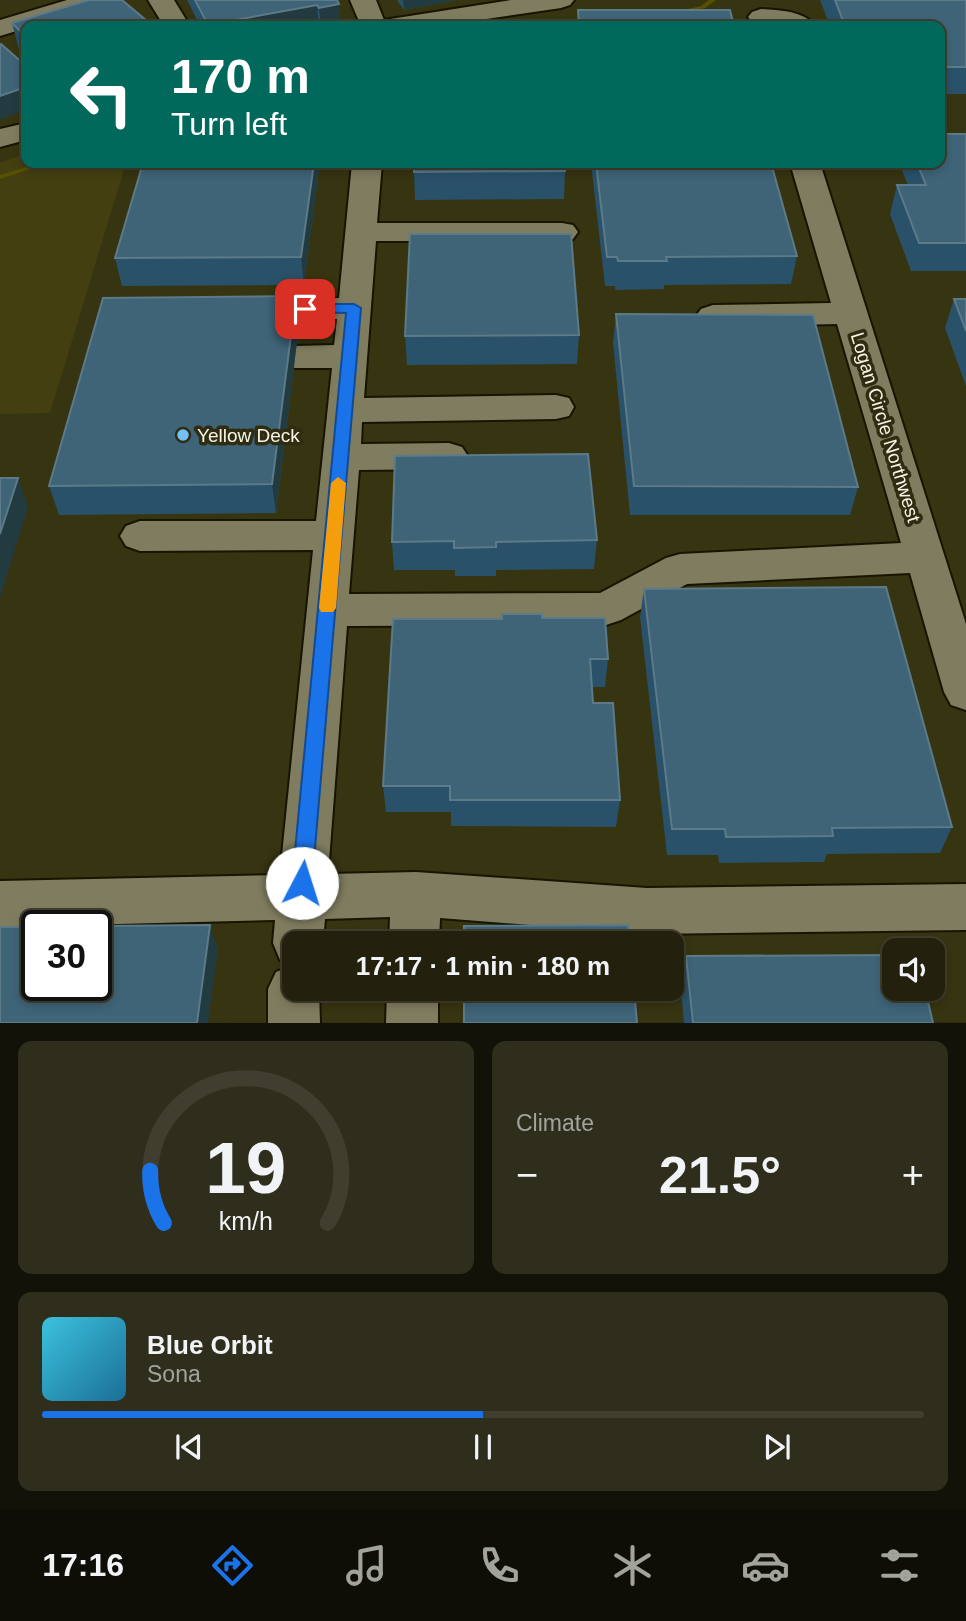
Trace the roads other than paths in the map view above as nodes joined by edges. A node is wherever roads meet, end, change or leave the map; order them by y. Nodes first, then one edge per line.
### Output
1 (94, 0) edge
2 (160, 0) edge
3 (363, 0) edge
4 (561, 0) edge
5 (31, 6) edge
6 (0, 11) edge
7 (757, 16) edge
8 (174, 21) edge
9 (372, 21) edge
10 (423, 21) edge
11 (788, 21) edge
12 (2, 37) edge
13 (21, 132) edge
14 (0, 138) edge
15 (367, 168) edge
16 (808, 168) edge
17 (361, 232) junction
18 (562, 232) edge
19 (857, 297) junction
20 (354, 308) junction
21 (207, 309) edge
22 (682, 317) edge
23 (350, 356) junction
24 (295, 357) dead end
25 (556, 407) dead end
26 (345, 410) junction
27 (485, 456) edge
28 (341, 457) junction
29 (334, 535) junction
30 (140, 536) dead end
31 (925, 557) junction
32 (327, 610) junction
33 (966, 692) edge
34 (416, 894) junction
35 (0, 904) edge
36 (966, 907) edge
37 (299, 921) edge
38 (414, 931) edge
39 (294, 1001) edge
40 (413, 1001) edge
41 (294, 1023) edge
42 (412, 1023) edge

1 - 5 street
2 - 8 street
3 - 9 street
4 - 10 street
5 - 6 street
5 - 12 street
7 - 11 street
13 - 14 street
15 - 17 street
16 - 19 street, Logan Circle Northwest
17 - 18 street
17 - 20 street
19 - 22 street
19 - 31 street, Logan Circle Northwest
20 - 21 street
20 - 23 street
23 - 24 street
23 - 26 street
25 - 26 street
26 - 28 street
27 - 28 street
28 - 29 street
29 - 30 street
29 - 32 street
31 - 32 street
31 - 33 street, Logan Circle Northwest
32 - 37 street
34 - 36 street
34 - 37 street
34 - 38 street
35 - 37 street
39 - 41 street
40 - 42 street

